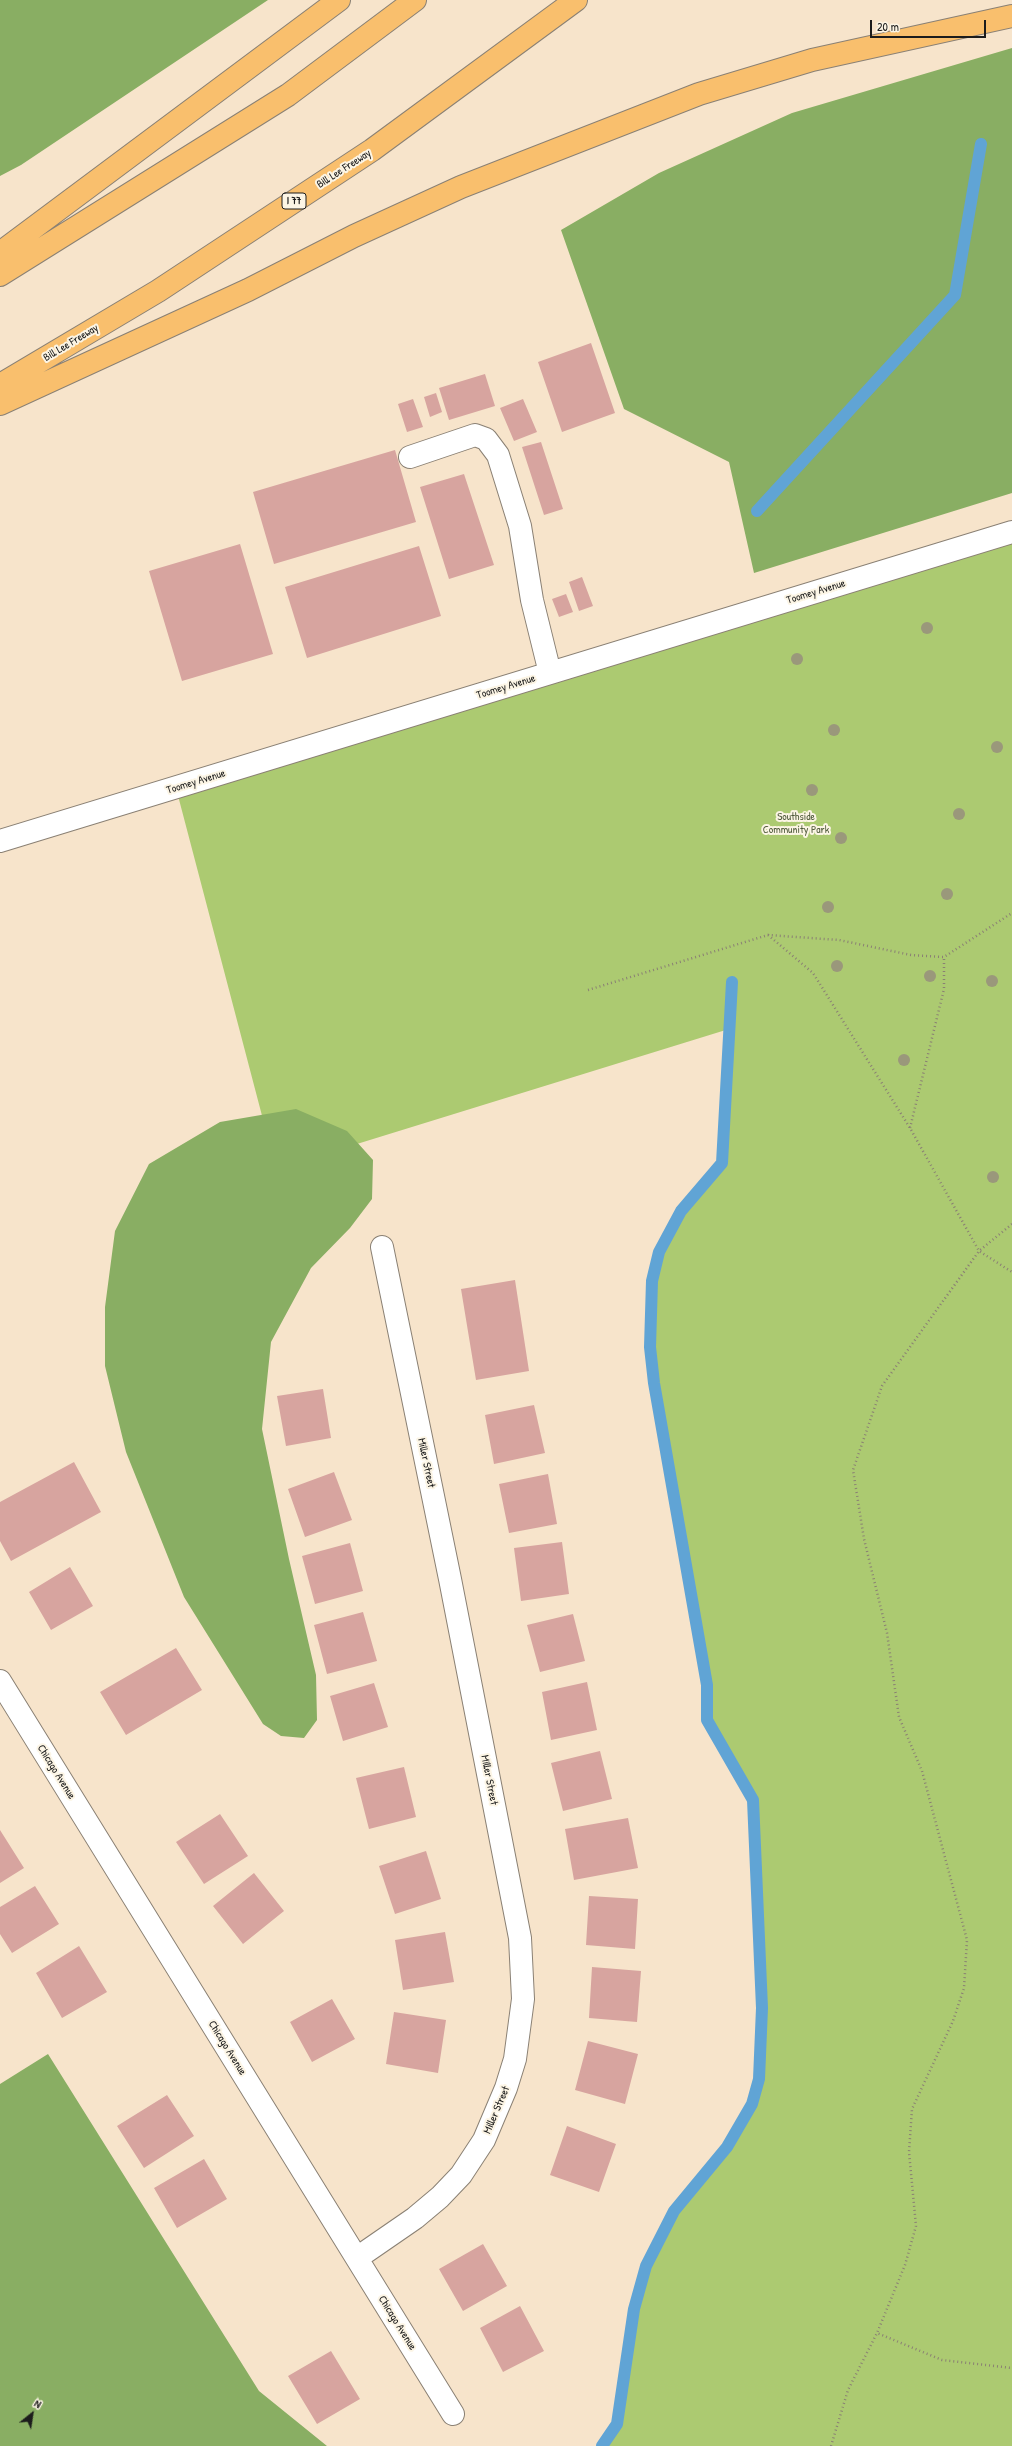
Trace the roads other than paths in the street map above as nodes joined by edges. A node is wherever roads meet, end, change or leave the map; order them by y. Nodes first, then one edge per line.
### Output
1 (339, 0) edge
2 (415, 0) edge
3 (576, 0) edge
4 (1012, 16) edge
5 (0, 253) edge
6 (0, 275) edge
7 (0, 386) edge
8 (0, 404) edge
9 (410, 457) dead end
10 (1012, 532) edge
11 (550, 673) junction
12 (0, 841) edge
13 (382, 1247) dead end
14 (0, 1681) edge
15 (357, 2258) junction
16 (453, 2414) dead end

1 - 5 highway
2 - 6 highway
3 - 7 highway, Bill Lee Freeway / I 77
4 - 8 highway
9 - 11 street
10 - 11 street, Toomey Avenue
11 - 12 street, Toomey Avenue
13 - 15 street, Miller Street
14 - 15 street, Chicago Avenue
15 - 16 street, Chicago Avenue

